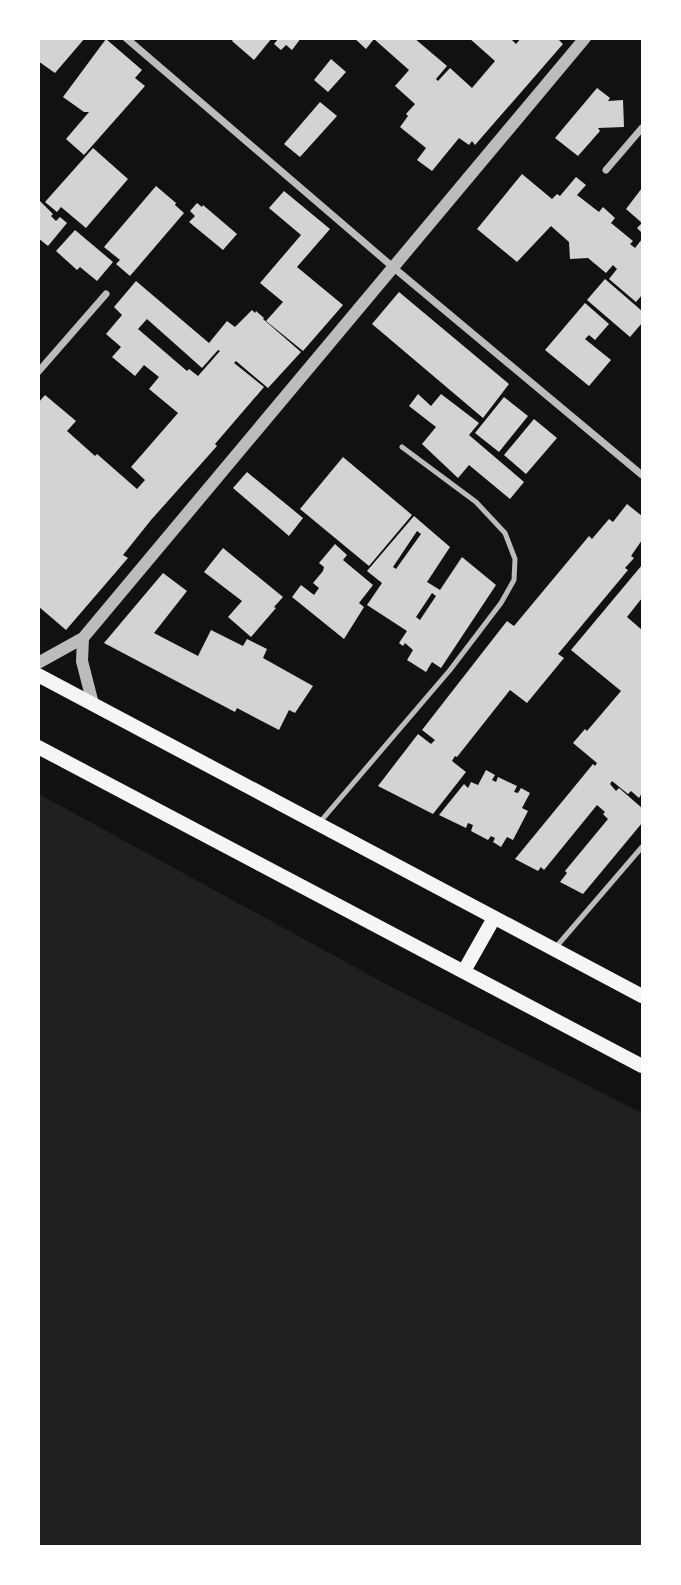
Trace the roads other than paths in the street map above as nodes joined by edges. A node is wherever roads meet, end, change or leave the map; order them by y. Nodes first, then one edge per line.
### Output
1 (126, 38) edge
2 (585, 38) edge
3 (642, 128) edge
4 (606, 170) dead end
5 (394, 268) junction
6 (106, 294) dead end
7 (38, 372) edge
8 (402, 447) dead end
9 (642, 475) edge
10 (83, 638) junction
11 (38, 663) edge
12 (38, 675) edge
13 (93, 704) junction
14 (38, 747) edge
15 (318, 825) junction
16 (642, 847) edge
17 (494, 918) junction
18 (554, 949) junction
19 (464, 971) junction
20 (642, 996) edge
21 (642, 1066) edge

1 - 5 street
2 - 5 street
3 - 4 street
5 - 9 street
5 - 10 street
6 - 7 street
8 - 15 lane
10 - 11 street
10 - 13 street
12 - 13 main road
13 - 15 main road
14 - 19 main road
15 - 17 main road
16 - 18 lane
17 - 18 main road
17 - 19 main road
18 - 20 main road
19 - 21 main road

